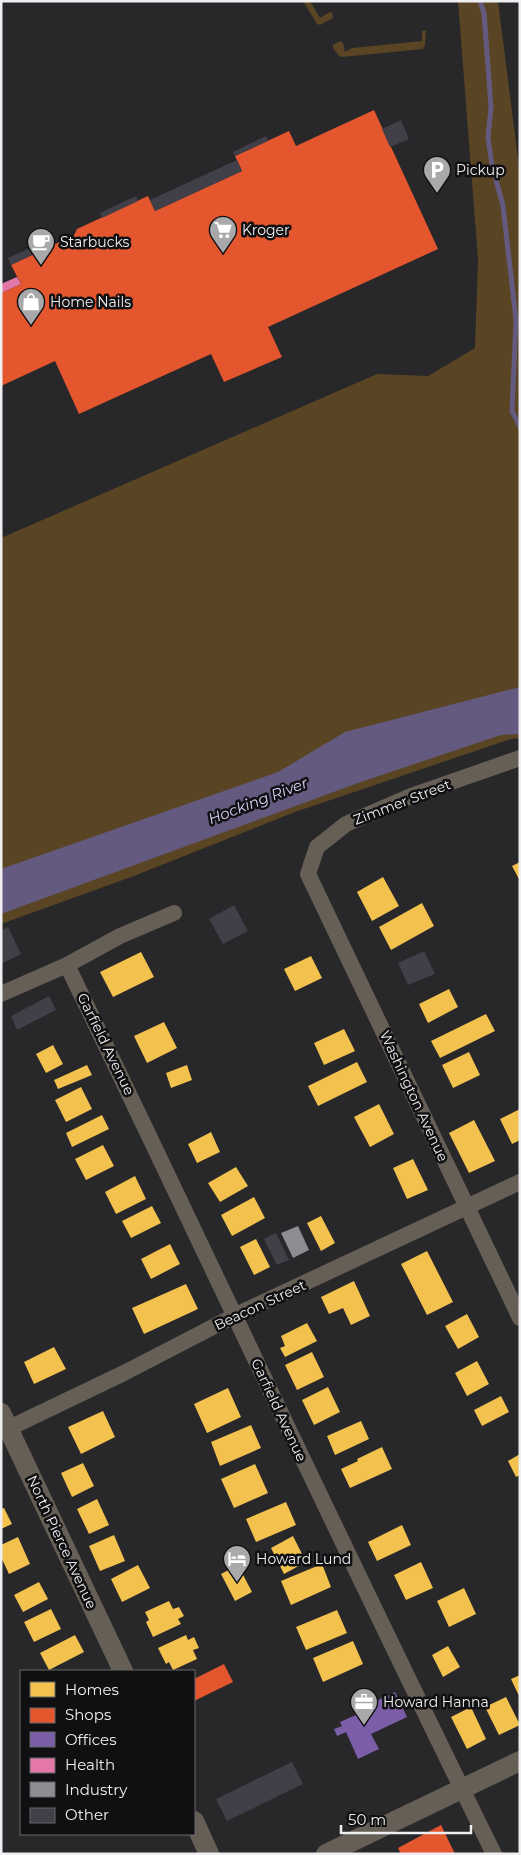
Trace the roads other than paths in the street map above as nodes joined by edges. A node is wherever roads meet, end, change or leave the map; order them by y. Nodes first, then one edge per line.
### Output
1 (520, 758) edge
2 (308, 874) joint
3 (174, 913) dead end
4 (68, 965) junction
5 (1, 994) edge
6 (520, 1182) edge
7 (466, 1207) junction
8 (236, 1315) junction
9 (520, 1318) edge
10 (4, 1425) edge
11 (123, 1670) edge
12 (520, 1761) edge
13 (462, 1789) junction
14 (195, 1823) edge
15 (209, 1854) edge
16 (326, 1854) edge
17 (494, 1854) edge

1 - 2 street, Zimmer Street
2 - 7 street, Washington Avenue
3 - 4 street
4 - 5 street
4 - 8 street, Garfield Avenue
6 - 7 street, Beacon Street
7 - 8 street, Beacon Street
7 - 9 street, Washington Avenue
8 - 10 street, Beacon Street
8 - 13 street, Garfield Avenue
10 - 11 street, North Pierce Avenue
12 - 13 street
13 - 16 street
13 - 17 street, Garfield Avenue
14 - 15 street

